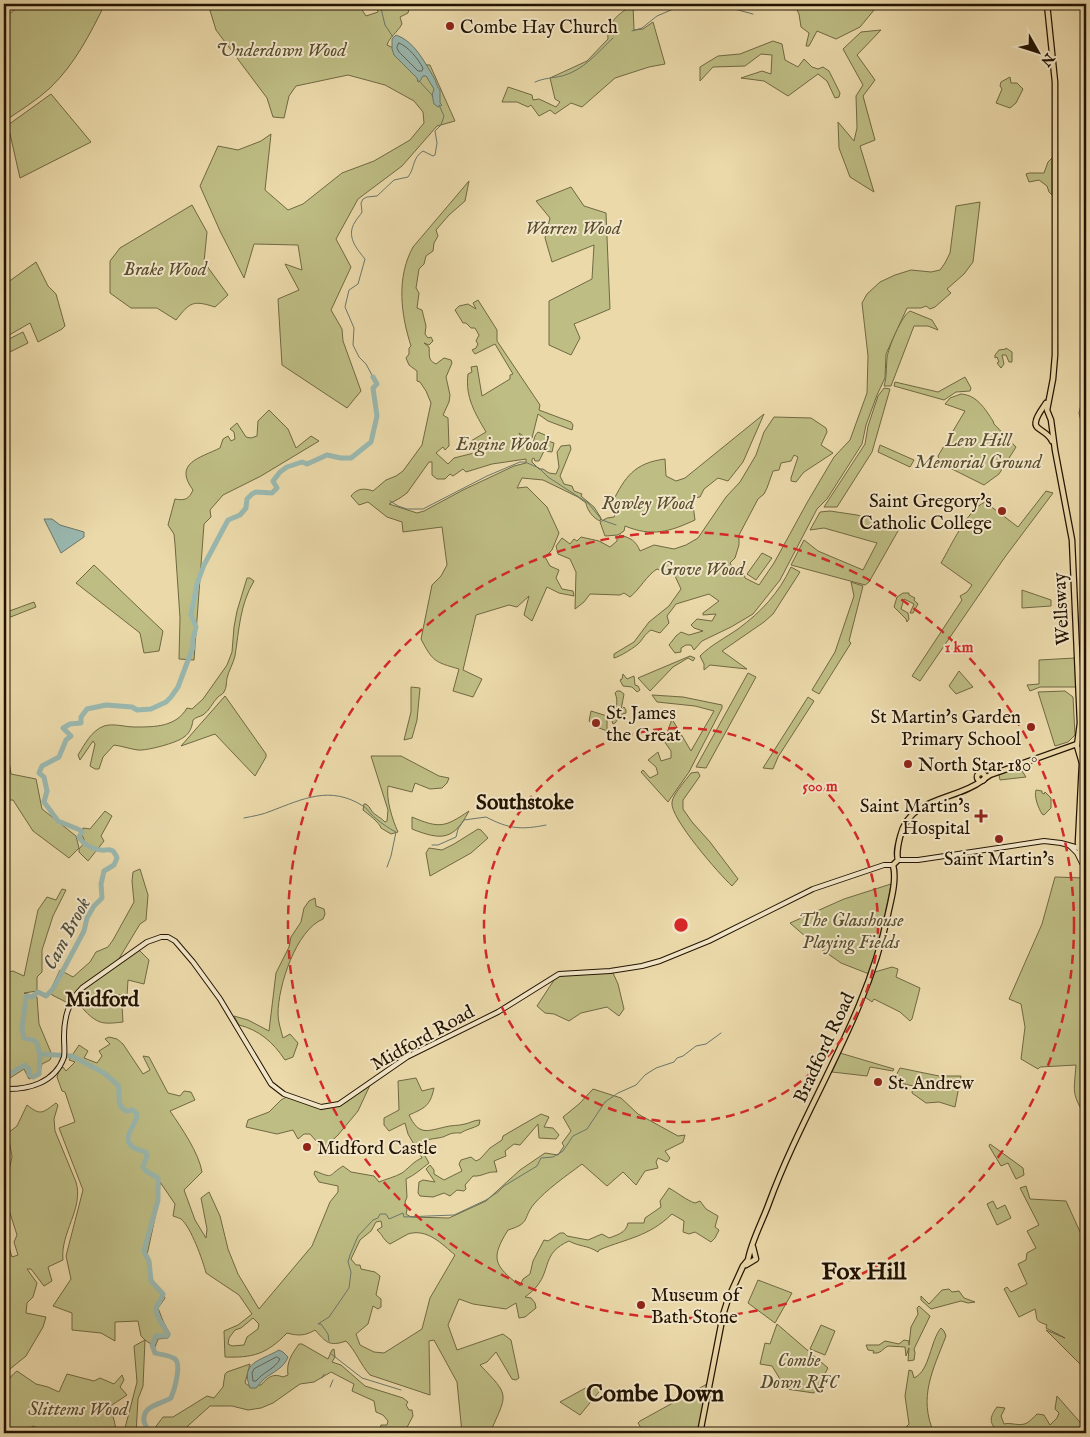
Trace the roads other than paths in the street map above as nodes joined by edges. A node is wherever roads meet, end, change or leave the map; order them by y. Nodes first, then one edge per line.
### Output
1 (1047, 4) edge
2 (1048, 401) junction
3 (1040, 416) junction
4 (1049, 417) junction
5 (1052, 424) junction
6 (1044, 431) junction
7 (1055, 450) junction
8 (1080, 723) junction
9 (1086, 745) edge
10 (1078, 746) junction
11 (1082, 763) junction
12 (984, 777) junction
13 (966, 788) junction
14 (1069, 845) junction
15 (1080, 847) junction
16 (898, 860) junction
17 (893, 865) junction
18 (1084, 865) edge
19 (1086, 875) edge
20 (4, 1089) edge
21 (755, 1241) junction
22 (749, 1258) junction
23 (700, 1433) edge

1 - 2 main road
2 - 3 main road
2 - 4 main road
3 - 4 main road
3 - 6 main road
4 - 5 main road
5 - 6 main road
5 - 7 main road, Wellsway
6 - 7 main road
7 - 8 main road, Wellsway
8 - 9 main road, Wellsway
8 - 10 main road, Wellsway
9 - 10 main road
9 - 10 main road
9 - 11 main road, Wellsway
10 - 11 main road, Wellsway
10 - 12 main road
11 - 15 main road, Wellsway
12 - 13 main road
12 - 13 main road
13 - 16 main road
14 - 15 main road
14 - 16 main road
14 - 18 main road
15 - 18 main road, Wellsway
16 - 17 main road
17 - 20 main road, Midford Road
17 - 21 main road, Bradford Road
18 - 19 main road, Wellsway
21 - 22 main road, Bradford Road
21 - 22 main road, Bradford Road
22 - 23 main road, Bradford Road

